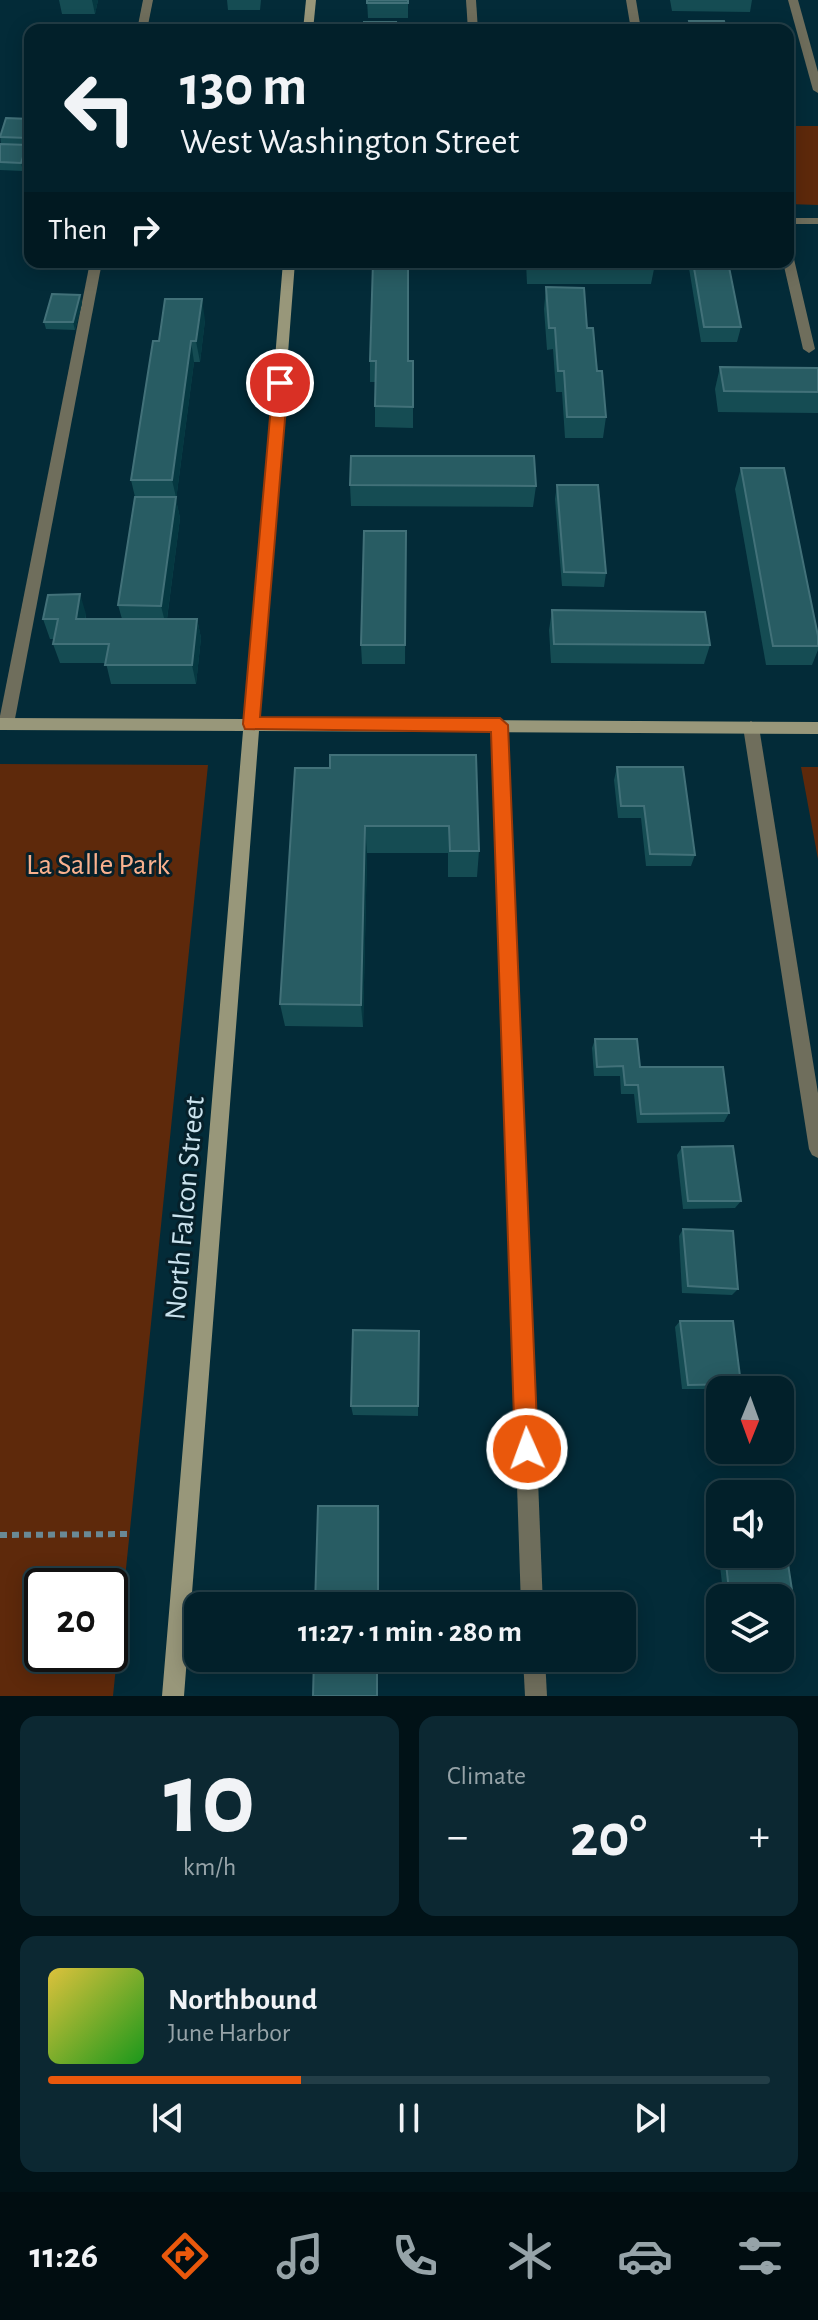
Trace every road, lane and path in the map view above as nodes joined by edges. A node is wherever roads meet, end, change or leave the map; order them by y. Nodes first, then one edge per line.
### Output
1 (148, 0) edge
2 (311, 0) edge
3 (471, 0) edge
4 (631, 0) edge
5 (793, 0) edge
6 (143, 24) edge
7 (309, 24) edge
8 (473, 24) edge
9 (635, 24) edge
10 (818, 90) edge
11 (794, 221) edge
12 (818, 221) edge
13 (95, 268) edge
14 (289, 268) edge
15 (790, 268) edge
16 (809, 349) dead end
17 (3, 724) edge
18 (251, 724) junction
19 (500, 725) junction
20 (751, 727) junction
21 (818, 728) edge
22 (818, 1149) edge
23 (131, 1534) dead end
24 (0, 1535) edge
25 (531, 1592) edge
26 (535, 1672) edge
27 (173, 1696) edge
28 (536, 1696) edge

1 - 6 street
2 - 7 street
3 - 8 street
4 - 9 street
5 - 10 street
11 - 12 street
13 - 17 street
14 - 18 street, North Falcon Street
15 - 16 street
17 - 18 street
18 - 19 street
18 - 27 street, North Falcon Street
19 - 20 street
19 - 25 street
20 - 21 street
20 - 22 street
23 - 24 path
26 - 28 street

